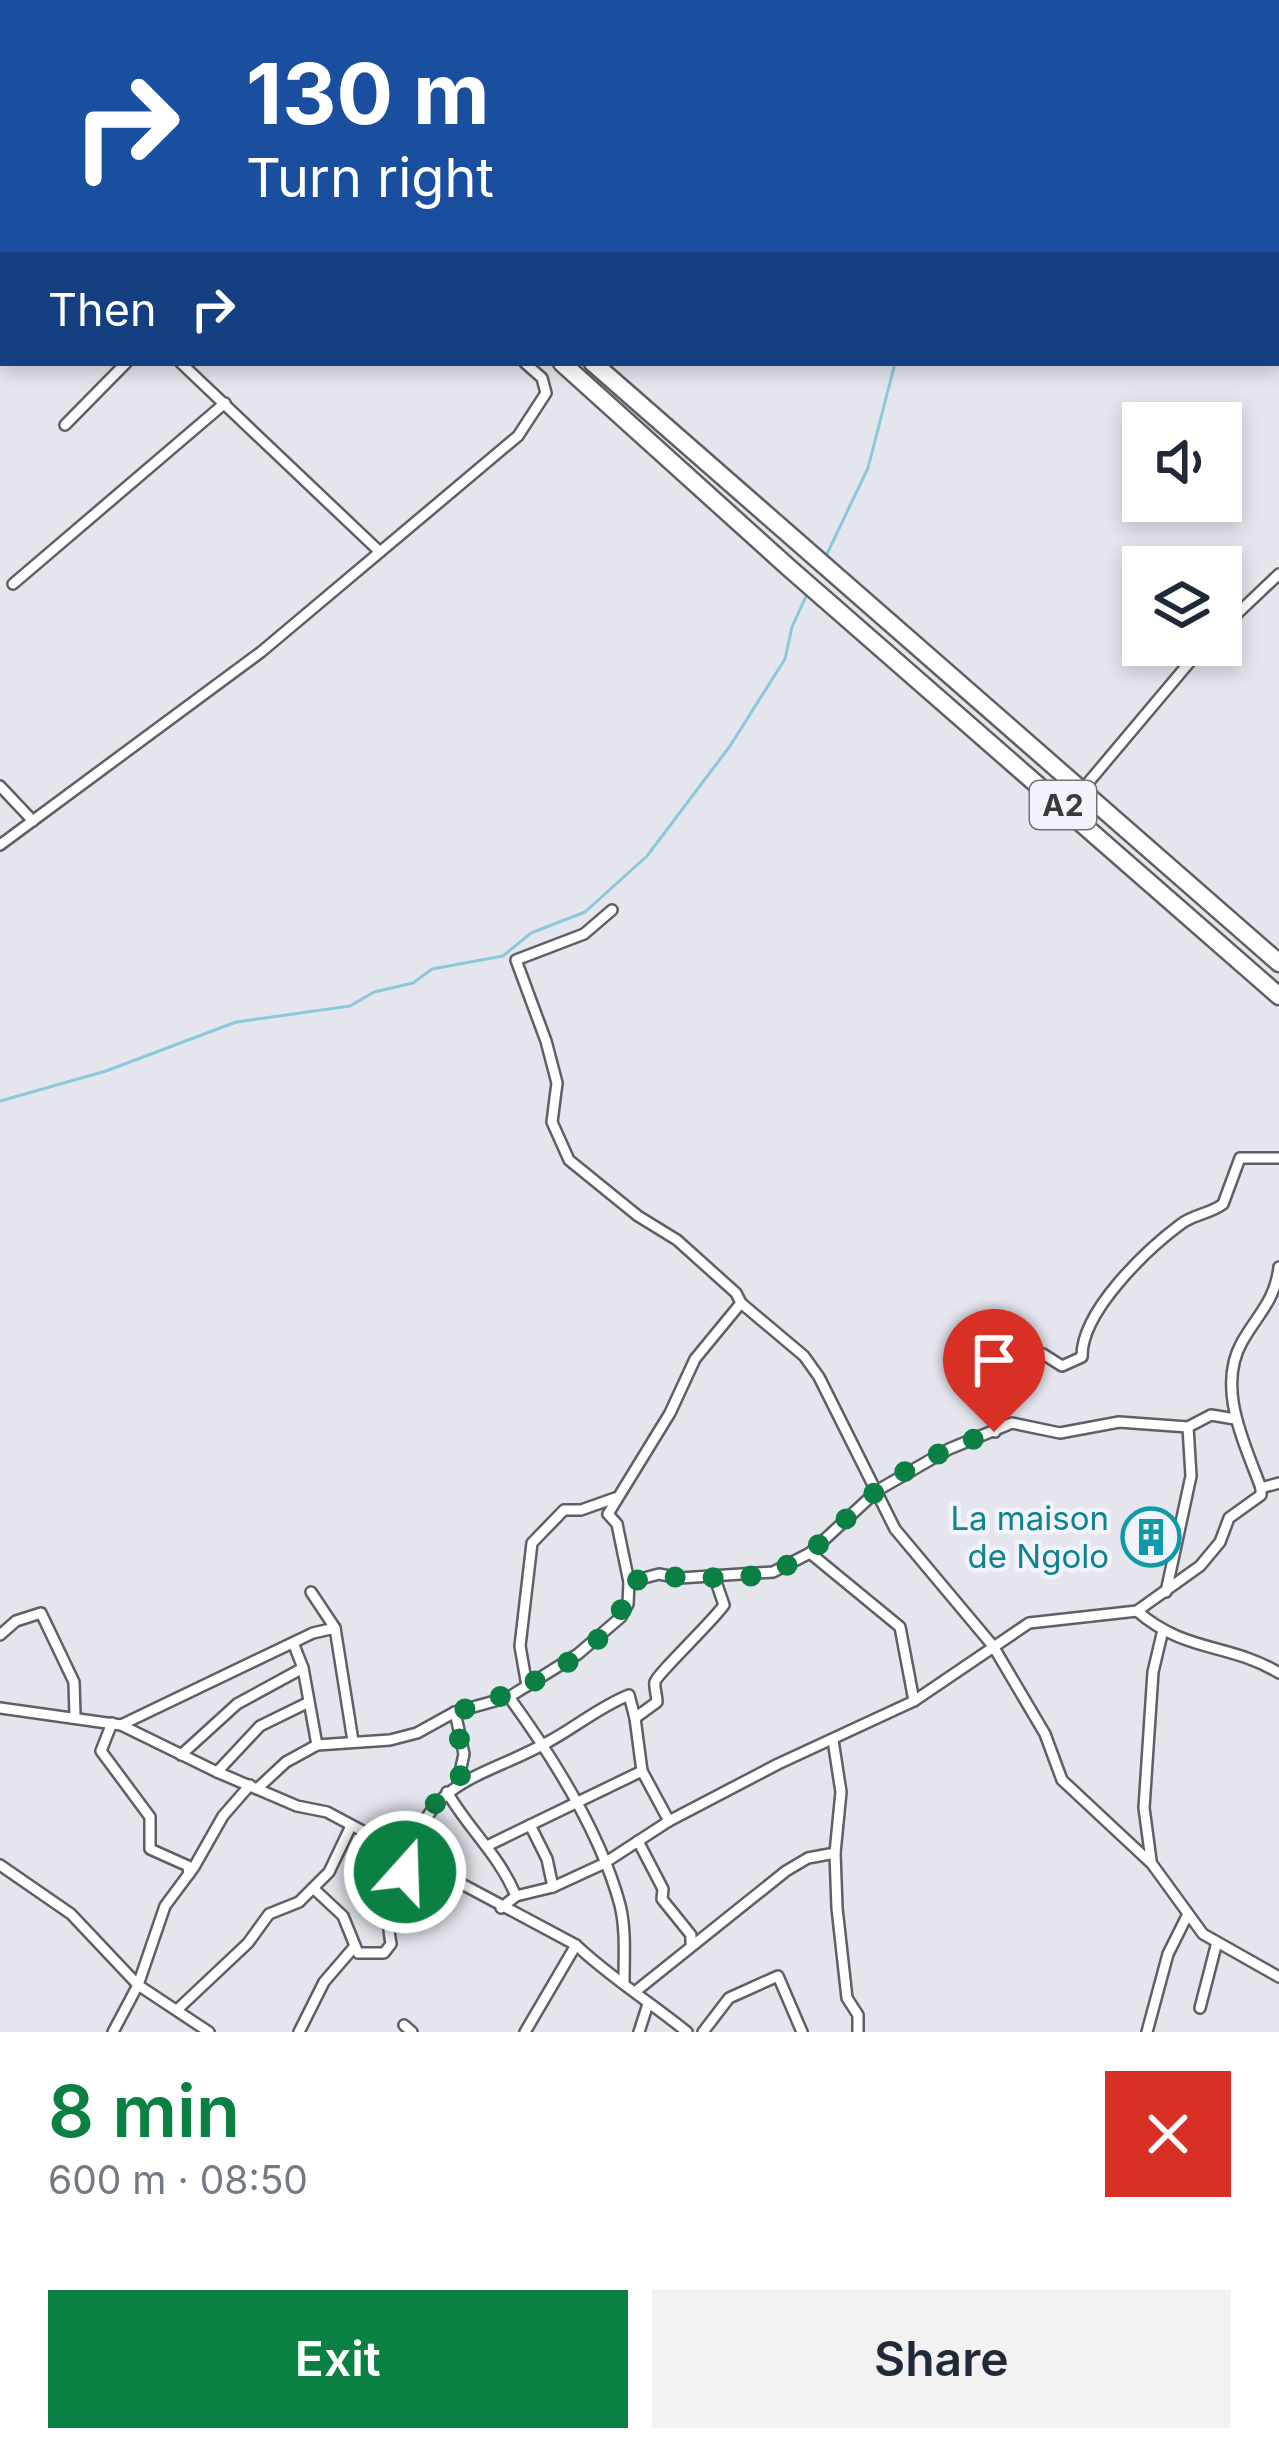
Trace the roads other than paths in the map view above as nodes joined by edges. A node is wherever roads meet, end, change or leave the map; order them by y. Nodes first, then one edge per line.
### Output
1 (123, 366) edge
2 (184, 366) edge
3 (528, 366) edge
4 (565, 366) edge
5 (596, 366) edge
6 (225, 403) junction
7 (64, 425) dead end
8 (380, 552) junction
9 (1279, 574) edge
10 (13, 584) dead end
11 (1242, 608) edge
12 (1186, 666) edge
13 (0, 786) edge
14 (1082, 790) junction
15 (33, 821) junction
16 (0, 845) edge
17 (612, 910) dead end
18 (1279, 963) edge
19 (1279, 996) edge
20 (1279, 1158) edge
21 (1279, 1267) edge
22 (741, 1304) junction
23 (1235, 1419) junction
24 (1189, 1427) junction
25 (994, 1432) junction
26 (1279, 1483) edge
27 (1262, 1488) junction
28 (878, 1490) junction
29 (615, 1498) junction
30 (810, 1553) junction
31 (719, 1576) junction
32 (629, 1582) junction
33 (311, 1592) dead end
34 (1166, 1594) junction
35 (1137, 1611) junction
36 (335, 1628) junction
37 (1162, 1634) junction
38 (0, 1636) edge
39 (294, 1645) junction
40 (993, 1646) junction
41 (303, 1668) junction
42 (1279, 1672) edge
43 (527, 1686) junction
44 (509, 1697) junction
45 (914, 1701) junction
46 (307, 1703) junction
47 (0, 1708) edge
48 (455, 1712) junction
49 (75, 1716) junction
50 (635, 1718) junction
51 (117, 1724) junction
52 (833, 1740) junction
53 (353, 1741) junction
54 (317, 1745) junction
55 (544, 1745) junction
56 (181, 1755) junction
57 (641, 1771) junction
58 (218, 1772) junction
59 (458, 1781) junction
60 (254, 1787) junction
61 (447, 1792) junction
62 (575, 1801) junction
63 (669, 1822) junction
64 (530, 1826) junction
65 (350, 1828) junction
66 (638, 1840) junction
67 (487, 1846) junction
68 (835, 1853) junction
69 (408, 1856) junction
70 (603, 1864) junction
71 (1151, 1864) junction
72 (0, 1865) edge
73 (189, 1874) junction
74 (553, 1887) junction
75 (313, 1888) junction
76 (516, 1896) junction
77 (501, 1908) junction
78 (1188, 1914) junction
79 (1217, 1942) junction
80 (576, 1945) junction
81 (691, 1945) junction
82 (355, 1946) junction
83 (1279, 1977) edge
84 (624, 1981) junction
85 (138, 1985) junction
86 (636, 1991) junction
87 (647, 2007) junction
88 (179, 2008) junction
89 (1200, 2008) dead end
90 (113, 2032) edge
91 (208, 2032) edge
92 (299, 2032) edge
93 (525, 2032) edge
94 (639, 2032) edge
95 (687, 2032) edge
96 (703, 2032) edge
97 (802, 2032) edge
98 (858, 2032) edge
99 (1147, 2032) edge

1 - 7 street
2 - 6 street
3 - 8 street
4 - 19 highway, A2
5 - 14 highway, A2
6 - 8 street
6 - 10 street
8 - 15 street
9 - 11 street
12 - 14 street
13 - 15 street
14 - 18 highway, A2
15 - 16 street
17 - 22 street
20 - 25 street
21 - 23 street
22 - 28 street
22 - 29 street
23 - 24 street
23 - 27 street
24 - 25 street
24 - 34 street
25 - 28 street
26 - 27 street
27 - 34 street
28 - 30 street
28 - 40 street
29 - 32 street
29 - 43 street
30 - 31 street
30 - 45 street
31 - 32 street
31 - 50 street
32 - 43 street
33 - 36 street
34 - 35 street
35 - 37 street
35 - 40 street
36 - 39 street
36 - 53 street
37 - 42 street
37 - 71 street
38 - 49 street
39 - 41 street
39 - 51 street
40 - 45 street
40 - 71 street
41 - 46 street
41 - 56 street
43 - 44 street
44 - 48 street
44 - 55 street
45 - 52 street
46 - 54 street
46 - 58 street
47 - 49 street
48 - 53 street
48 - 59 street
49 - 51 street
50 - 55 street
50 - 57 street
51 - 56 street
51 - 73 street
52 - 63 street
52 - 68 street
53 - 54 street
54 - 60 street
55 - 59 street
55 - 62 street
56 - 58 street
57 - 62 street
57 - 63 street
58 - 60 street
59 - 61 street
60 - 65 street
60 - 73 street
61 - 67 street
61 - 69 street
62 - 64 street
62 - 70 street
63 - 66 street
64 - 67 street
64 - 74 street
65 - 69 street
65 - 75 street
66 - 70 street
66 - 81 street
67 - 76 street
68 - 81 street
68 - 98 street
69 - 77 street
69 - 82 street
70 - 74 street
70 - 84 street
71 - 78 street
72 - 85 street
73 - 85 street
74 - 76 street
75 - 82 street
75 - 88 street
76 - 77 street
77 - 80 street
78 - 79 street
78 - 99 street
79 - 83 street
79 - 89 street
80 - 84 street
80 - 93 street
81 - 86 street
82 - 92 street
84 - 86 street
85 - 88 street
85 - 90 street
86 - 87 street
87 - 94 street
87 - 95 street
88 - 91 street
96 - 97 street

